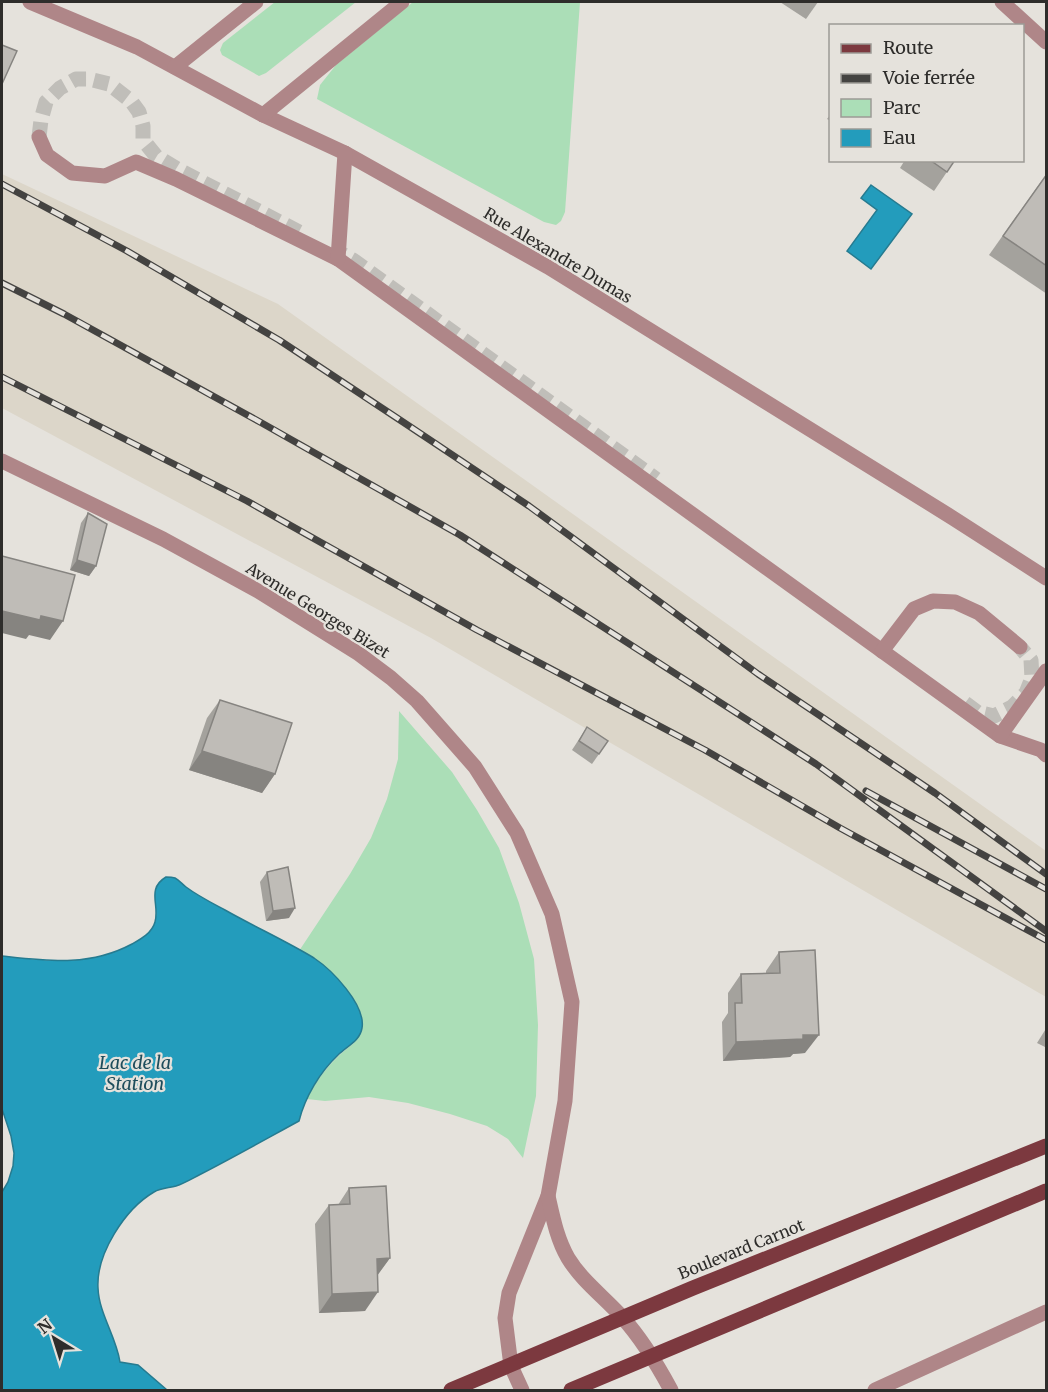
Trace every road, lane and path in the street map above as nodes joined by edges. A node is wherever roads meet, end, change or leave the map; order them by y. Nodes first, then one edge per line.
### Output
1 (30, 2) edge
2 (256, 2) edge
3 (402, 2) edge
4 (1002, 2) edge
5 (1047, 42) edge
6 (175, 67) junction
7 (263, 115) junction
8 (39, 137) tunnel mouth
9 (345, 153) junction
10 (338, 259) junction
11 (2, 461) edge
12 (1047, 578) edge
13 (1020, 646) tunnel mouth
14 (882, 651) junction
15 (1047, 671) edge
16 (1000, 736) junction
17 (1047, 755) edge
18 (1047, 1146) edge
19 (1047, 1191) edge
20 (548, 1196) junction
21 (1047, 1312) edge
22 (623, 1318) junction
23 (653, 1357) junction
24 (510, 1366) junction
25 (451, 1390) edge
26 (522, 1390) edge
27 (571, 1390) edge
28 (671, 1390) edge
29 (874, 1390) edge

1 - 6 street, Rue Alexandre Dumas
2 - 6 street
3 - 7 street
4 - 5 street
6 - 7 street, Rue Alexandre Dumas
7 - 9 street, Rue Alexandre Dumas
8 - 10 street
9 - 10 street
9 - 12 street, Rue Alexandre Dumas
10 - 14 street
11 - 20 street, Avenue Georges Bizet
13 - 14 street
14 - 16 street
15 - 16 street
16 - 17 street
18 - 22 main road, Boulevard Carnot
19 - 23 main road
20 - 22 street, Avenue Georges Bizet
20 - 24 street, Avenue Georges Bizet
21 - 29 street
22 - 23 street, Avenue Georges Bizet
22 - 24 main road, Boulevard Carnot
23 - 27 main road
23 - 28 street, Avenue Georges Bizet
24 - 25 main road, Boulevard Carnot
24 - 26 street, Avenue Georges Bizet

